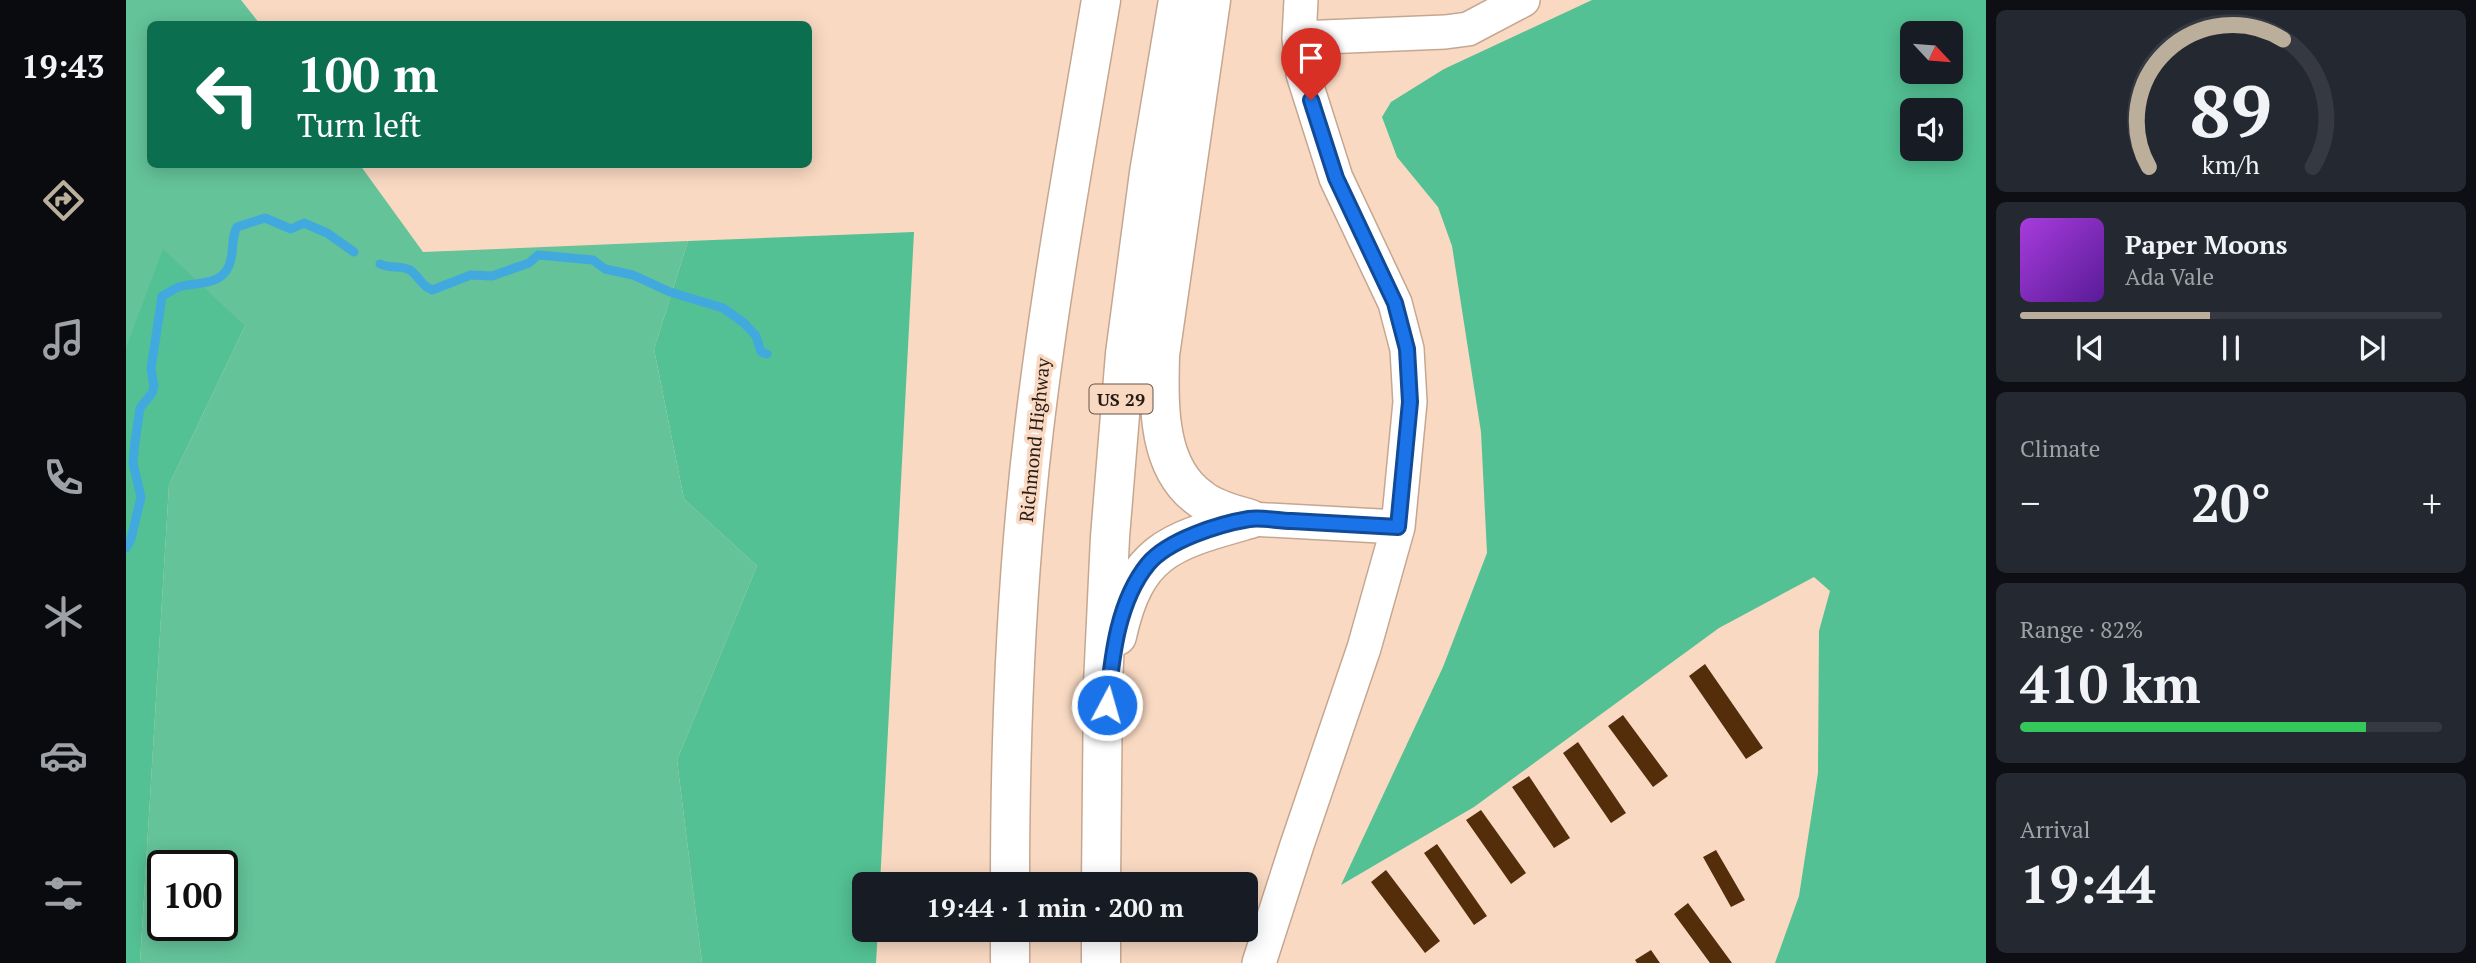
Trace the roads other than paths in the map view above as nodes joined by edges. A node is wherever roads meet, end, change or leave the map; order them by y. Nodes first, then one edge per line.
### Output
1 (1101, 0) edge
2 (1178, 0) edge
3 (1211, 0) edge
4 (1301, 0) edge
5 (1523, 0) edge
6 (1299, 38) junction
7 (1251, 519) junction
8 (1398, 527) junction
9 (1102, 801) junction
10 (1010, 872) edge
11 (1101, 872) edge
12 (1010, 942) edge
13 (1101, 942) edge
14 (1010, 963) edge
15 (1101, 963) edge
16 (1259, 963) edge

1 - 10 highway, Richmond Highway
2 - 9 highway, US 29
3 - 7 highway
4 - 6 street
5 - 6 street
6 - 8 street
7 - 8 street
7 - 9 highway
8 - 16 street
9 - 11 highway, US 29
12 - 14 highway
13 - 15 highway

